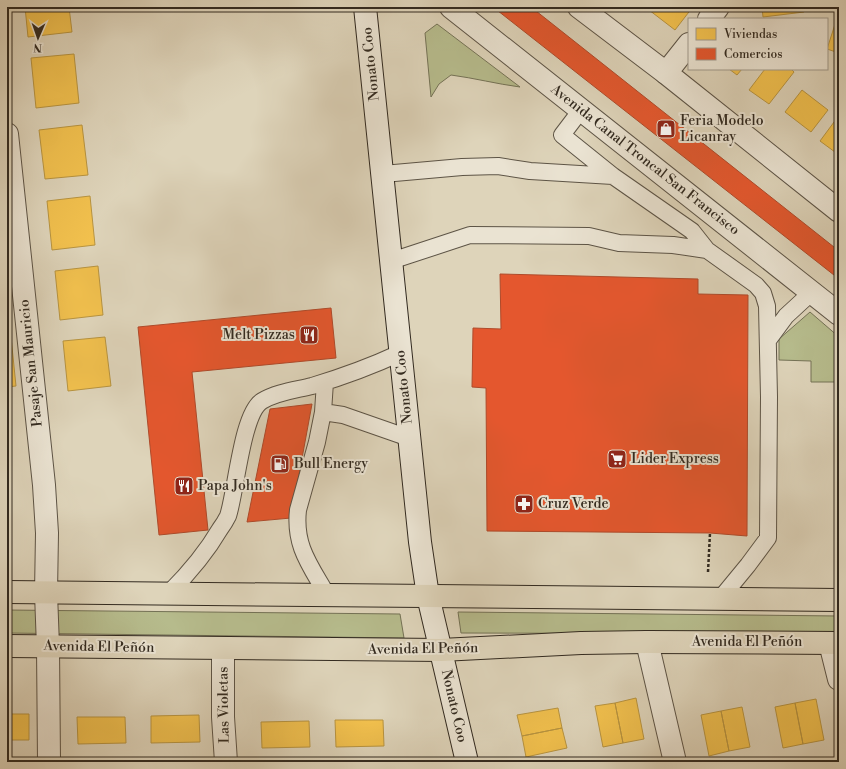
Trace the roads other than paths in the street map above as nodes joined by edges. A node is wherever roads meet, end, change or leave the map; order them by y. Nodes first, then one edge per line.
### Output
1 (365, 7) edge
2 (451, 7) edge
3 (579, 7) edge
4 (718, 7) edge
5 (710, 18) edge
6 (688, 45) edge
7 (666, 73) junction
8 (581, 110) junction
9 (7, 134) edge
10 (382, 174) junction
11 (614, 176) junction
12 (839, 211) edge
13 (707, 250) junction
14 (391, 261) junction
15 (812, 292) junction
16 (763, 293) junction
17 (839, 314) edge
18 (786, 316) junction
19 (769, 339) junction
20 (400, 353) junction
21 (325, 382) junction
22 (323, 412) junction
23 (409, 438) junction
24 (7, 592) edge
25 (46, 593) junction
26 (170, 593) junction
27 (327, 594) junction
28 (428, 596) junction
29 (714, 599) junction
30 (839, 600) edge
31 (647, 642) junction
32 (835, 643) edge
33 (7, 646) edge
34 (48, 647) junction
35 (223, 648) junction
36 (441, 650) junction
37 (839, 680) edge
38 (49, 762) edge
39 (226, 762) edge
40 (467, 762) edge
41 (676, 762) edge

1 - 10 street, Nonato Coo
2 - 8 street, Avenida Canal Troncal San Francisco
3 - 7 street
4 - 5 street
6 - 7 street
7 - 12 street
8 - 11 lane
8 - 15 street, Avenida Canal Troncal San Francisco
9 - 25 street, Pasaje San Mauricio
10 - 11 lane
10 - 14 street, Nonato Coo
11 - 13 lane
13 - 14 lane
13 - 16 lane
14 - 20 street, Nonato Coo
15 - 17 street, Avenida Canal Troncal San Francisco
15 - 18 lane
16 - 18 lane
16 - 19 lane
18 - 19 lane
19 - 29 lane
20 - 21 lane
20 - 23 street, Nonato Coo
21 - 22 lane
21 - 26 lane
22 - 23 lane
22 - 27 lane
23 - 28 street, Nonato Coo
24 - 25 main road
25 - 26 main road
25 - 34 street, Pasaje San Mauricio
26 - 27 main road
27 - 28 main road
28 - 29 main road
28 - 36 street, Nonato Coo
29 - 30 main road
31 - 32 main road, Avenida El Peñón
31 - 36 main road, Avenida El Peñón
31 - 41 street
32 - 37 street
33 - 34 main road, Avenida El Peñón
34 - 35 main road, Avenida El Peñón
34 - 38 street, Pasaje San Mauricio
35 - 36 main road, Avenida El Peñón
35 - 39 street, Las Violetas
36 - 40 street, Nonato Coo

